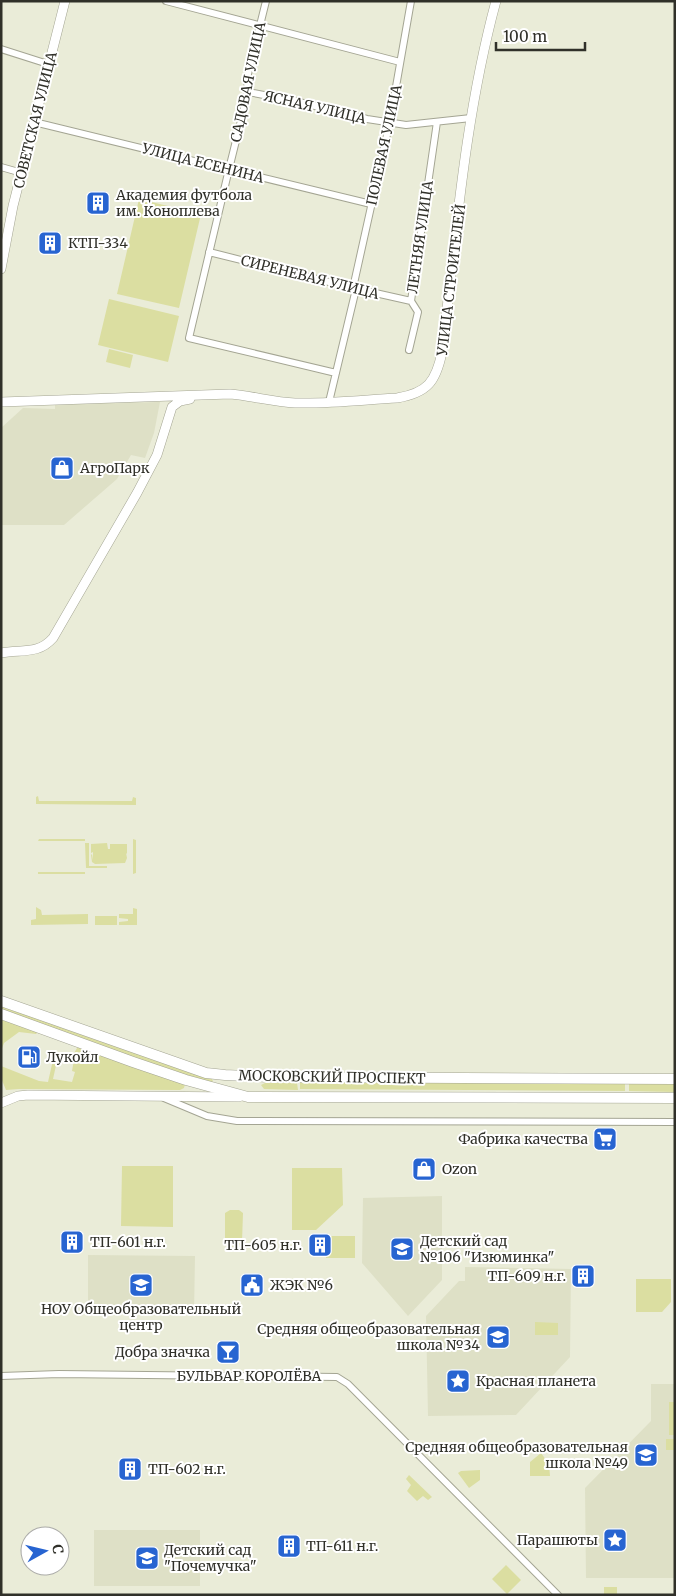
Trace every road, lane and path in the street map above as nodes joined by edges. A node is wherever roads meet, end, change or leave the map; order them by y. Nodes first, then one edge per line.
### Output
1 (65, 1) edge
2 (166, 1) edge
3 (266, 1) edge
4 (411, 1) edge
5 (496, 1) edge
6 (260, 25) junction
7 (1, 49) edge
8 (400, 62) junction
9 (48, 64) junction
10 (248, 92) junction
11 (471, 118) junction
12 (390, 121) junction
13 (34, 122) junction
14 (437, 122) junction
15 (1, 167) edge
16 (228, 169) junction
17 (22, 173) junction
18 (371, 204) junction
19 (209, 252) junction
20 (1, 269) edge
21 (355, 289) junction
22 (411, 301) junction
23 (409, 350) dead end
24 (336, 373) junction
25 (230, 394) junction
26 (147, 396) junction
27 (1, 402) edge
28 (329, 402) junction
29 (168, 416) junction
30 (3, 652) edge
31 (1, 1001) edge
32 (1, 1014) edge
33 (206, 1072) junction
34 (268, 1077) junction
35 (675, 1079) edge
36 (209, 1086) junction
37 (160, 1096) junction
38 (192, 1096) junction
39 (248, 1097) junction
40 (268, 1097) junction
41 (675, 1098) edge
42 (1, 1103) edge
43 (191, 1110) junction
44 (675, 1122) edge
45 (1, 1376) edge
46 (558, 1595) edge

1 - 9 main road, СОВЕТСКАЯ УЛИЦА
2 - 6 street
3 - 6 street, САДОВАЯ УЛИЦА
4 - 8 street, ПОЛЕВАЯ УЛИЦА
5 - 11 main road, УЛИЦА СТРОИТЕЛЕЙ
6 - 8 street
6 - 10 street, САДОВАЯ УЛИЦА
7 - 9 street
8 - 12 street, ПОЛЕВАЯ УЛИЦА
9 - 13 main road, СОВЕТСКАЯ УЛИЦА
10 - 12 street, ЯСНАЯ УЛИЦА
10 - 16 street, САДОВАЯ УЛИЦА
11 - 14 street, ЯСНАЯ УЛИЦА
11 - 28 main road, УЛИЦА СТРОИТЕЛЕЙ
12 - 14 street, ЯСНАЯ УЛИЦА
12 - 18 street, ПОЛЕВАЯ УЛИЦА
13 - 16 street, УЛИЦА ЕСЕНИНА
13 - 17 main road, СОВЕТСКАЯ УЛИЦА
14 - 22 street, ЛЕТНЯЯ УЛИЦА
15 - 17 street
16 - 18 street, УЛИЦА ЕСЕНИНА
16 - 19 street, САДОВАЯ УЛИЦА
17 - 20 main road, СОВЕТСКАЯ УЛИЦА
18 - 21 street, ПОЛЕВАЯ УЛИЦА
19 - 21 street, СИРЕНЕВАЯ УЛИЦА
19 - 24 street, САДОВАЯ УЛИЦА
21 - 22 street, СИРЕНЕВАЯ УЛИЦА
21 - 24 street, ПОЛЕВАЯ УЛИЦА
22 - 23 street, ЛЕТНЯЯ УЛИЦА
24 - 28 street, ПОЛЕВАЯ УЛИЦА
25 - 26 main road
25 - 28 main road, УЛИЦА СТРОИТЕЛЕЙ
25 - 29 main road
26 - 27 main road
26 - 29 main road
29 - 30 main road
31 - 33 main road, МОСКОВСКИЙ ПРОСПЕКТ
32 - 36 main road, МОСКОВСКИЙ ПРОСПЕКТ
33 - 34 main road, МОСКОВСКИЙ ПРОСПЕКТ
33 - 36 main road
34 - 35 main road, МОСКОВСКИЙ ПРОСПЕКТ
34 - 40 main road
36 - 39 main road, МОСКОВСКИЙ ПРОСПЕКТ
37 - 38 main road, МОСКОВСКИЙ ПРОСПЕКТ
37 - 42 main road, МОСКОВСКИЙ ПРОСПЕКТ
37 - 43 street
38 - 39 main road, МОСКОВСКИЙ ПРОСПЕКТ
38 - 43 street
39 - 40 main road, МОСКОВСКИЙ ПРОСПЕКТ
40 - 41 main road, МОСКОВСКИЙ ПРОСПЕКТ
43 - 44 street
45 - 46 street, БУЛЬВАР КОРОЛЁВА

